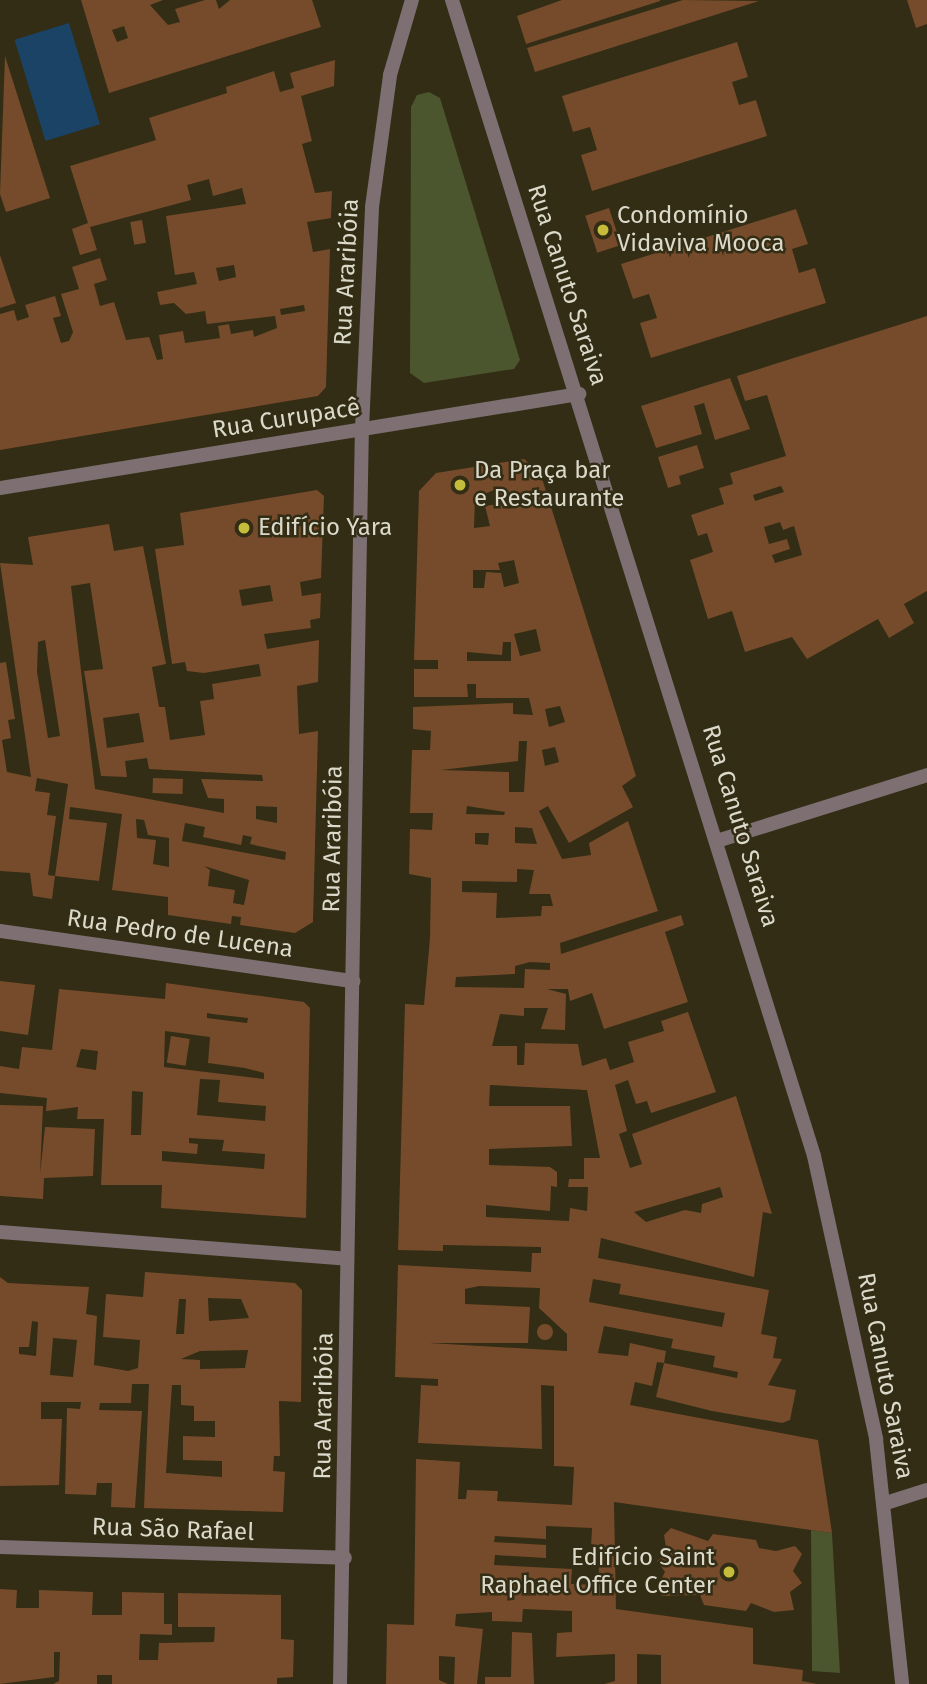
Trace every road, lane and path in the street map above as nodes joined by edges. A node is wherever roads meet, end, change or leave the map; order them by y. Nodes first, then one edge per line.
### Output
1 (412, 0) edge
2 (452, 0) edge
3 (579, 394) junction
4 (362, 429) junction
5 (0, 488) edge
6 (927, 775) edge
7 (720, 840) junction
8 (0, 932) edge
9 (353, 981) junction
10 (0, 1232) edge
11 (347, 1259) junction
12 (927, 1490) edge
13 (886, 1503) junction
14 (0, 1548) edge
15 (345, 1558) junction
16 (341, 1684) edge
17 (902, 1684) edge

1 - 4 street, Rua Araribóia
2 - 3 street, Rua Canuto Saraiva
3 - 4 street, Rua Curupacê
3 - 7 street, Rua Canuto Saraiva
4 - 5 street, Rua Curupacê
4 - 9 street, Rua Araribóia
6 - 7 street
7 - 13 street, Rua Canuto Saraiva
8 - 9 street, Rua Pedro de Lucena
9 - 11 street, Rua Araribóia
10 - 11 street
11 - 15 street, Rua Araribóia
12 - 13 street
13 - 17 street, Rua Canuto Saraiva
14 - 15 street, Rua São Rafael
15 - 16 street, Rua Araribóia

